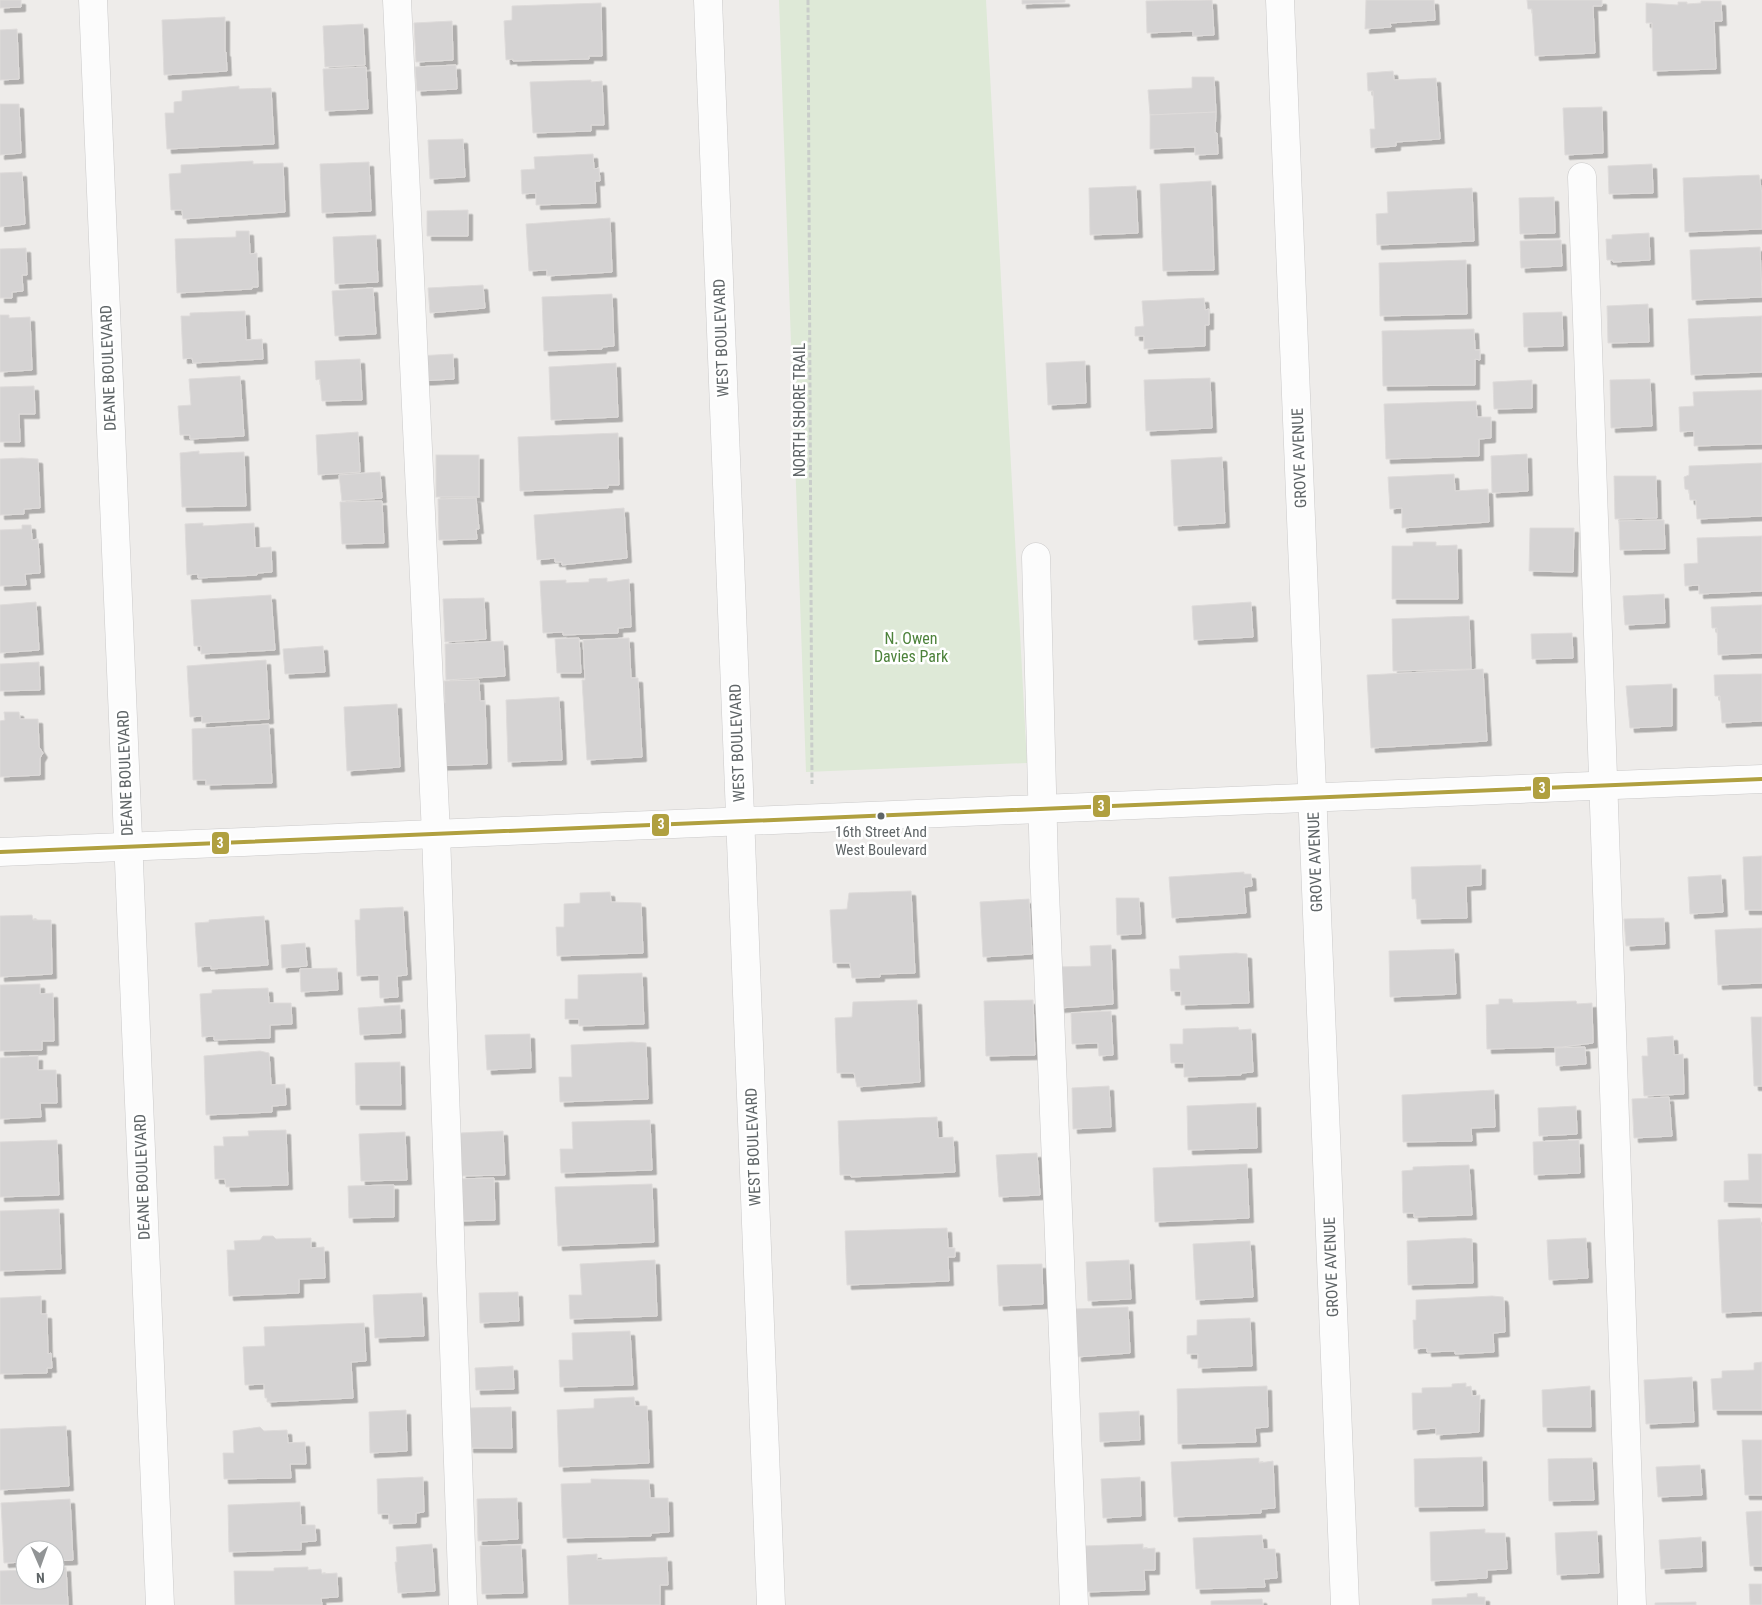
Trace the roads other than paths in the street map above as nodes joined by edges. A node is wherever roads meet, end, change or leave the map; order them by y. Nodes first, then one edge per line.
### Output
1 (93, 0) edge
2 (397, 0) edge
3 (708, 0) edge
4 (1280, 0) edge
5 (1582, 178) dead end
6 (1036, 557) dead end
7 (1762, 779) edge
8 (1603, 786) junction
9 (1312, 797) junction
10 (1042, 810) junction
11 (740, 822) junction
12 (436, 834) junction
13 (128, 846) junction
14 (0, 852) edge
15 (160, 1605) edge
16 (463, 1605) edge
17 (772, 1605) edge
18 (1074, 1605) edge
19 (1345, 1605) edge
20 (1632, 1605) edge

1 - 13 street, DEANE BOULEVARD
2 - 12 street
3 - 11 street, WEST BOULEVARD
4 - 9 street, GROVE AVENUE
5 - 8 street
6 - 10 street
7 - 8 street
8 - 9 street
8 - 20 street
9 - 10 street
9 - 19 street, GROVE AVENUE
10 - 11 street
10 - 18 street
11 - 12 street
11 - 17 street, WEST BOULEVARD
12 - 13 street
12 - 16 street
13 - 14 street
13 - 15 street, DEANE BOULEVARD

